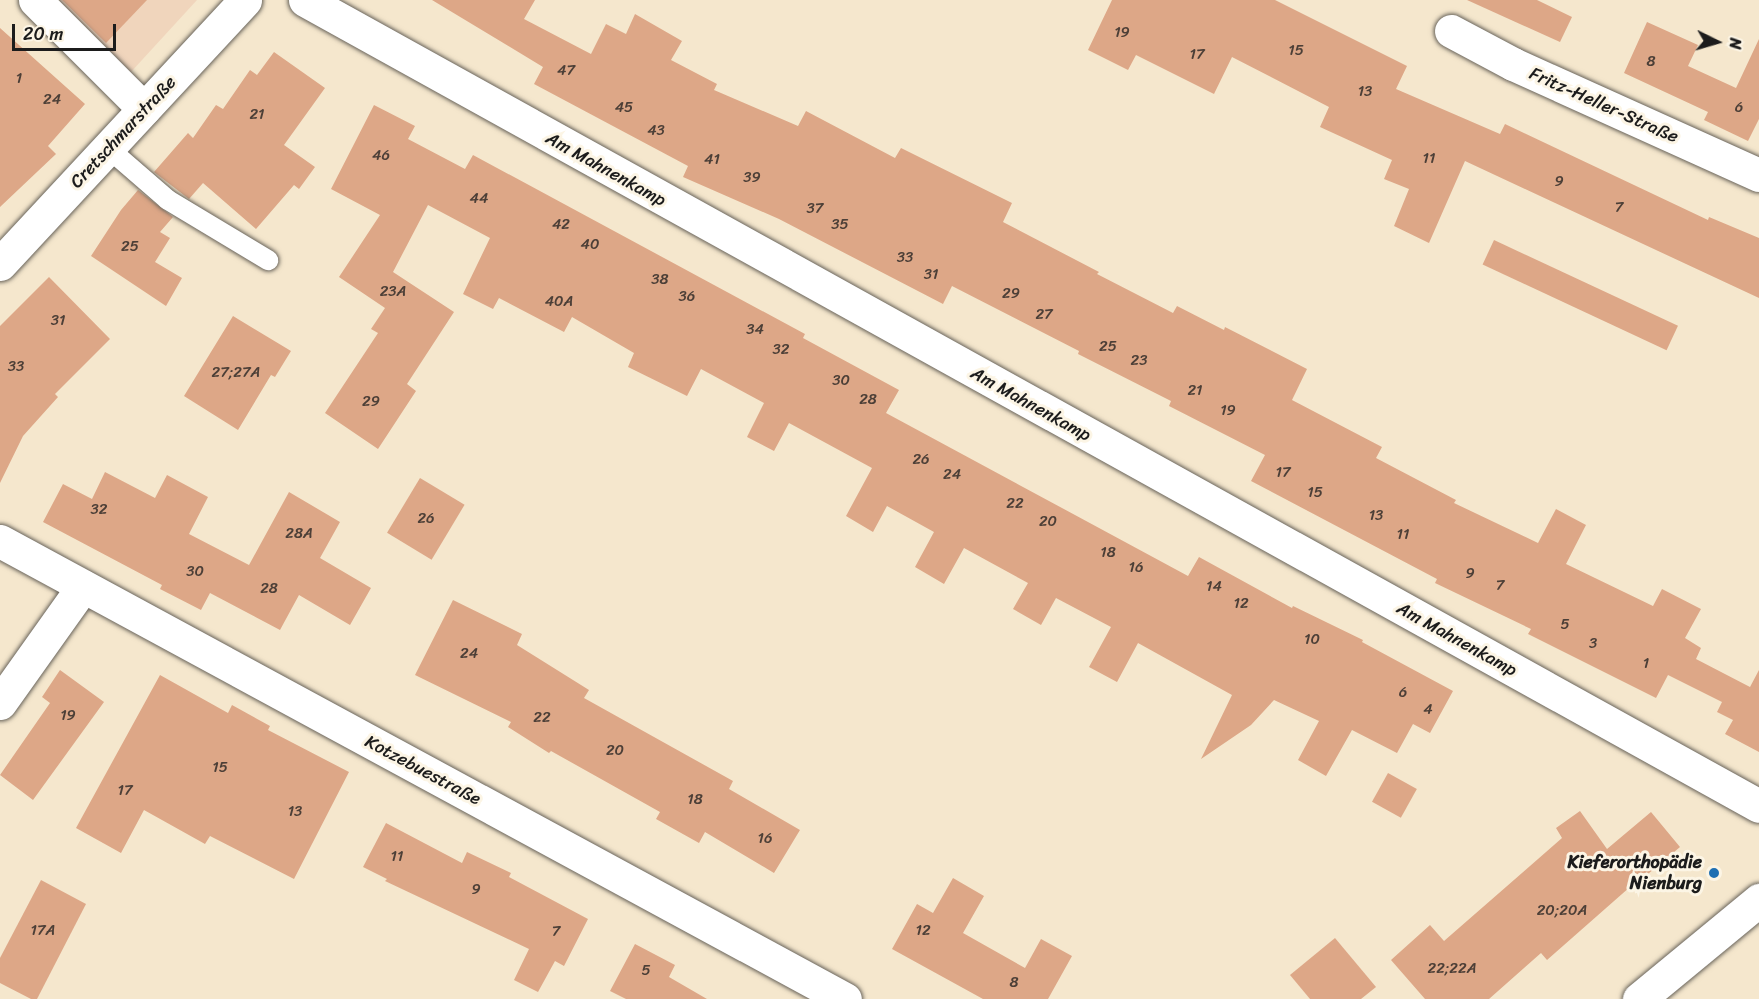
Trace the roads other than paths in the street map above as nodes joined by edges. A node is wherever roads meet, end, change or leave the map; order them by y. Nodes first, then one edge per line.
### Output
1 (35, 0) edge
2 (245, 0) edge
3 (305, 0) edge
4 (1451, 31) dead end
5 (144, 109) junction
6 (108, 148) junction
7 (1759, 175) edge
8 (268, 260) dead end
9 (0, 264) edge
10 (0, 541) edge
11 (83, 586) junction
12 (0, 703) edge
13 (1759, 806) edge
14 (1759, 900) edge
15 (844, 999) edge
16 (1639, 999) edge

1 - 5 street
2 - 5 street, Cretschmarstraße
3 - 13 street, Am Mahnenkamp
4 - 7 street, Fritz-Heller-Straße
5 - 6 street, Cretschmarstraße
6 - 8 lane
6 - 9 street, Cretschmarstraße
10 - 11 street, Kotzebuestraße
11 - 12 street
11 - 15 street, Kotzebuestraße
14 - 16 street

